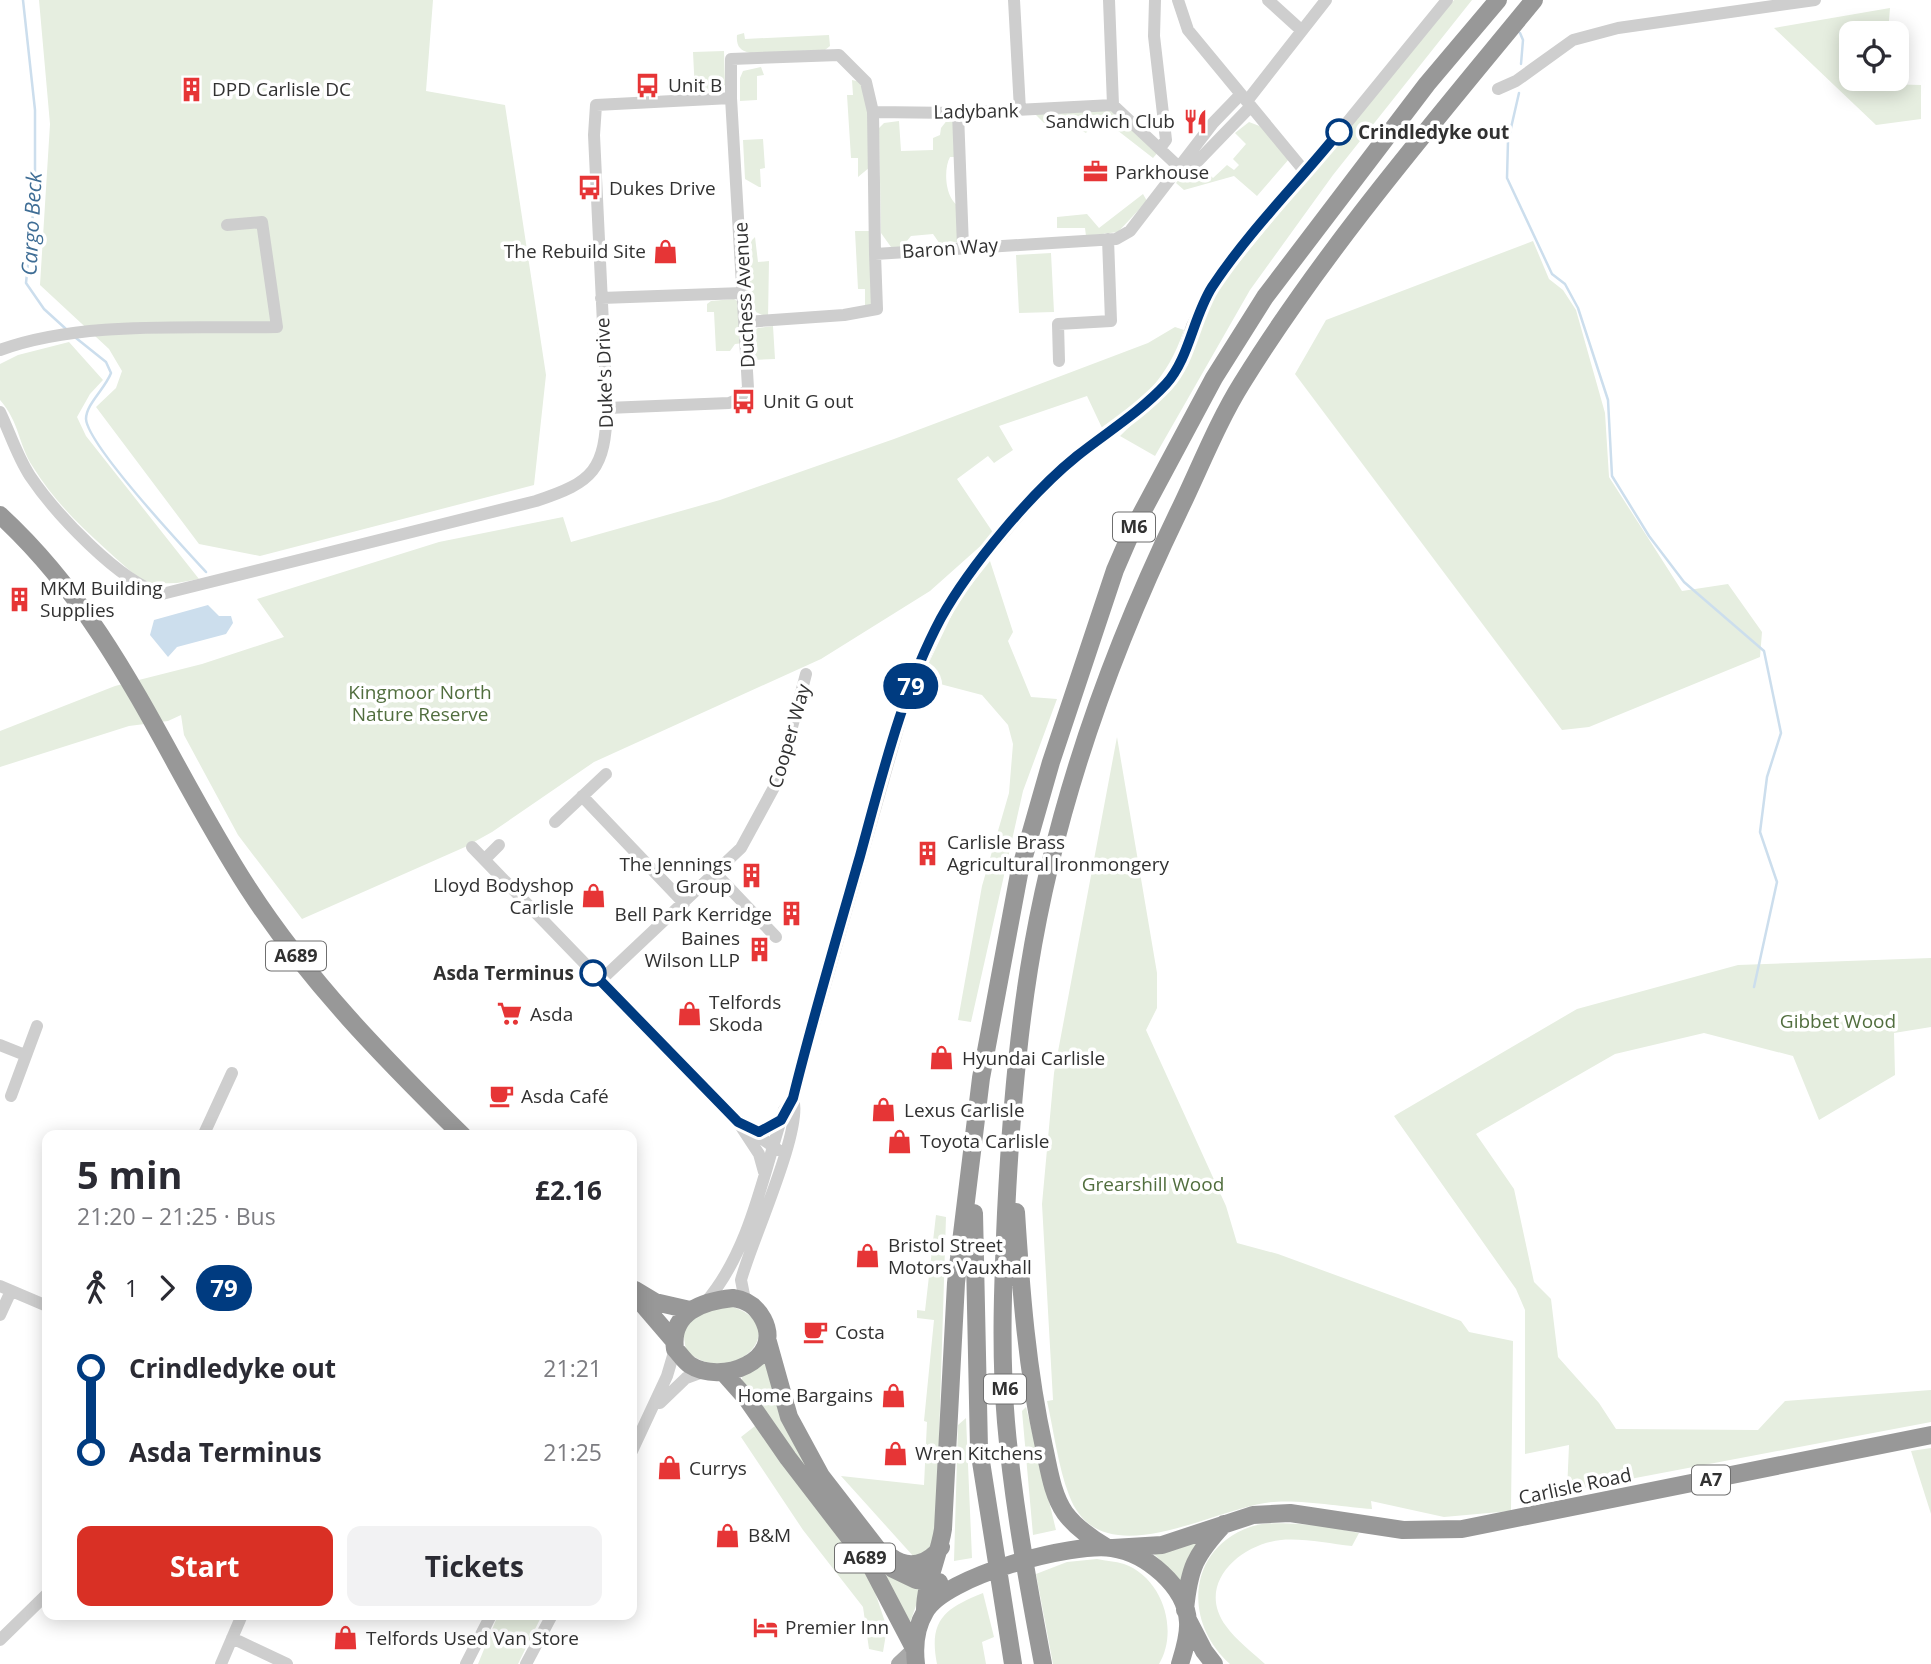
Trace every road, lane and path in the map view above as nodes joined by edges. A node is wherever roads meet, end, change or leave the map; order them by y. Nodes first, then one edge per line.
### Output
1 (1014, 0) edge
2 (1109, 0) edge
3 (1156, 0) edge
4 (1178, 0) edge
5 (1268, 0) edge
6 (1326, 0) edge
7 (1447, 0) edge
8 (1498, 0) edge
9 (1534, 0) edge
10 (1815, 0) edge
11 (1301, 30) junction
12 (1498, 89) dead end
13 (731, 98) junction
14 (1247, 100) junction
15 (1113, 105) junction
16 (1020, 110) junction
17 (873, 112) junction
18 (958, 113) junction
19 (1160, 149) junction
20 (1180, 168) junction
21 (1306, 173) junction
22 (227, 225) dead end
23 (1108, 239) junction
24 (963, 247) junction
25 (875, 254) junction
26 (743, 293) junction
27 (601, 298) junction
28 (745, 322) junction
29 (0, 350) edge
30 (1059, 361) dead end
31 (607, 408) junction
32 (0, 412) edge
33 (0, 515) edge
34 (807, 674) dead end
35 (606, 774) dead end
36 (582, 796) junction
37 (555, 822) dead end
38 (499, 845) dead end
39 (472, 847) dead end
40 (485, 859) junction
41 (715, 873) junction
42 (684, 903) junction
43 (776, 937) dead end
44 (600, 981) junction
45 (37, 1026) dead end
46 (0, 1045) edge
47 (25, 1055) junction
48 (232, 1073) dead end
49 (11, 1096) dead end
50 (793, 1098) junction
51 (1011, 1111) junction
52 (781, 1120) junction
53 (738, 1122) junction
54 (206, 1130) edge
55 (457, 1130) edge
56 (751, 1130) junction
57 (974, 1147) junction
58 (771, 1153) junction
59 (5, 1289) edge
60 (637, 1293) edge
61 (637, 1297) edge
62 (745, 1300) junction
63 (42, 1304) edge
64 (697, 1307) junction
65 (0, 1315) edge
66 (768, 1342) junction
67 (674, 1345) junction
68 (714, 1371) junction
69 (650, 1414) junction
70 (1931, 1436) edge
71 (637, 1441) edge
72 (1224, 1524) junction
73 (874, 1545) junction
74 (941, 1548) junction
75 (1110, 1548) junction
76 (969, 1579) junction
77 (930, 1582) junction
78 (42, 1599) edge
79 (925, 1610) junction
80 (1186, 1615) junction
81 (240, 1620) edge
82 (488, 1620) edge
83 (549, 1620) edge
84 (232, 1637) junction
85 (0, 1640) edge
86 (915, 1654) edge
87 (220, 1664) edge
88 (287, 1664) edge
89 (466, 1664) edge
90 (526, 1664) edge
91 (899, 1664) edge
92 (1013, 1664) edge
93 (1043, 1664) edge
94 (1180, 1664) edge
95 (1214, 1664) edge

1 - 16 street
2 - 15 street
3 - 19 street
4 - 14 street
5 - 11 street
6 - 11 street, Baron Way
7 - 21 street
8 - 57 highway, M6
9 - 51 highway, M6
10 - 12 street
11 - 14 street, Baron Way
13 - 17 street
13 - 26 street, Duchess Avenue
13 - 27 street, Duke's Drive
14 - 20 street, Baron Way
14 - 21 street
15 - 16 street, Ladybank
15 - 19 street
16 - 18 street, Ladybank
17 - 18 street, Ladybank
17 - 25 street
18 - 24 street
19 - 20 street
20 - 23 street, Baron Way
21 - 50 street
22 - 29 street
23 - 24 street, Baron Way
23 - 30 street
24 - 25 street, Baron Way
25 - 28 street, Baron Way
26 - 27 street
26 - 28 street, Duchess Avenue
27 - 31 street, Duke's Drive
28 - 31 street, Duchess Avenue
31 - 32 street, Duke's Drive
33 - 55 highway, A689
34 - 41 street, Cooper Way
35 - 36 street
36 - 37 street
36 - 42 street
38 - 40 street
39 - 40 street
40 - 44 street
41 - 42 street, Cooper Way
41 - 43 street
42 - 44 street, Cooper Way
44 - 53 street
45 - 47 street
46 - 47 street
47 - 49 street
48 - 54 street
50 - 52 street
50 - 58 street
51 - 75 highway, M6
51 - 93 highway, M6
52 - 56 street
52 - 58 street
53 - 56 street
53 - 58 street
56 - 58 street
57 - 74 highway, M6
57 - 92 highway, M6
58 - 62 street
58 - 64 street
59 - 63 street
59 - 65 street
60 - 64 highway
61 - 67 highway
62 - 64 highway
62 - 66 highway
64 - 67 highway
66 - 68 highway
66 - 73 highway, A689
67 - 68 highway
67 - 69 street
68 - 69 street
68 - 86 highway, A689
69 - 71 street
70 - 72 highway, Carlisle Road / A7
72 - 75 highway, Carlisle Road / A7
72 - 80 highway
73 - 74 highway
73 - 77 highway, A689
74 - 77 highway, M6
75 - 76 highway, Carlisle Road
75 - 80 highway
76 - 77 highway, A689
76 - 79 highway
77 - 79 highway
78 - 85 street
79 - 86 highway
80 - 94 highway
80 - 95 highway
81 - 84 street
82 - 89 street
83 - 90 street
84 - 87 street
84 - 88 street
86 - 91 main road

